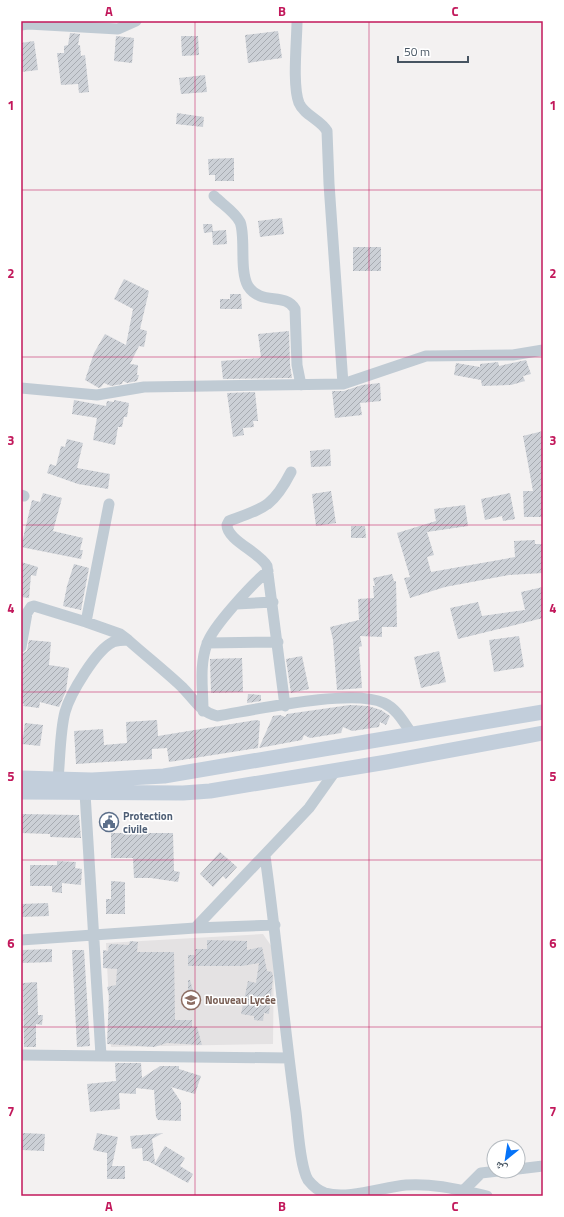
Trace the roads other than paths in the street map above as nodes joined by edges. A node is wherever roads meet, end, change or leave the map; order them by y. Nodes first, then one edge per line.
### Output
1 (136, 21) edge
2 (297, 21) edge
3 (21, 25) edge
4 (214, 196) dead end
5 (543, 350) edge
6 (343, 384) junction
7 (301, 385) junction
8 (22, 388) edge
9 (291, 472) dead end
10 (108, 504) dead end
11 (268, 571) junction
12 (273, 602) junction
13 (236, 604) junction
14 (86, 622) junction
15 (128, 640) junction
16 (278, 642) junction
17 (207, 643) junction
18 (21, 647) edge
19 (285, 706) junction
20 (203, 711) junction
21 (543, 712) edge
22 (543, 733) edge
23 (412, 734) junction
24 (336, 770) junction
25 (21, 778) edge
26 (58, 780) junction
27 (21, 792) edge
28 (85, 793) junction
29 (265, 856) junction
30 (275, 925) junction
31 (195, 928) junction
32 (94, 934) junction
33 (21, 940) edge
34 (21, 1055) edge
35 (101, 1056) junction
36 (289, 1058) junction
37 (543, 1166) edge
38 (526, 1168) edge
39 (486, 1172) edge
40 (463, 1191) junction
41 (487, 1196) edge

1 - 3 street
2 - 6 street
4 - 7 street
5 - 6 street
6 - 7 street
7 - 8 street
9 - 11 street
10 - 14 street
11 - 12 street
11 - 13 street
12 - 13 street
12 - 16 street
13 - 17 street
14 - 15 street
14 - 18 street
15 - 20 street
15 - 26 street
16 - 17 street
16 - 19 street
17 - 20 street
19 - 20 street
19 - 23 street
21 - 23 main road
22 - 24 main road
23 - 26 main road
24 - 28 main road
24 - 29 street
25 - 26 main road
27 - 28 main road
28 - 32 street
29 - 30 street
29 - 31 street
30 - 31 street
30 - 36 street
31 - 32 street
32 - 33 street
32 - 35 street
34 - 35 street
35 - 36 street
36 - 40 street
37 - 38 street
39 - 40 street
40 - 41 street

